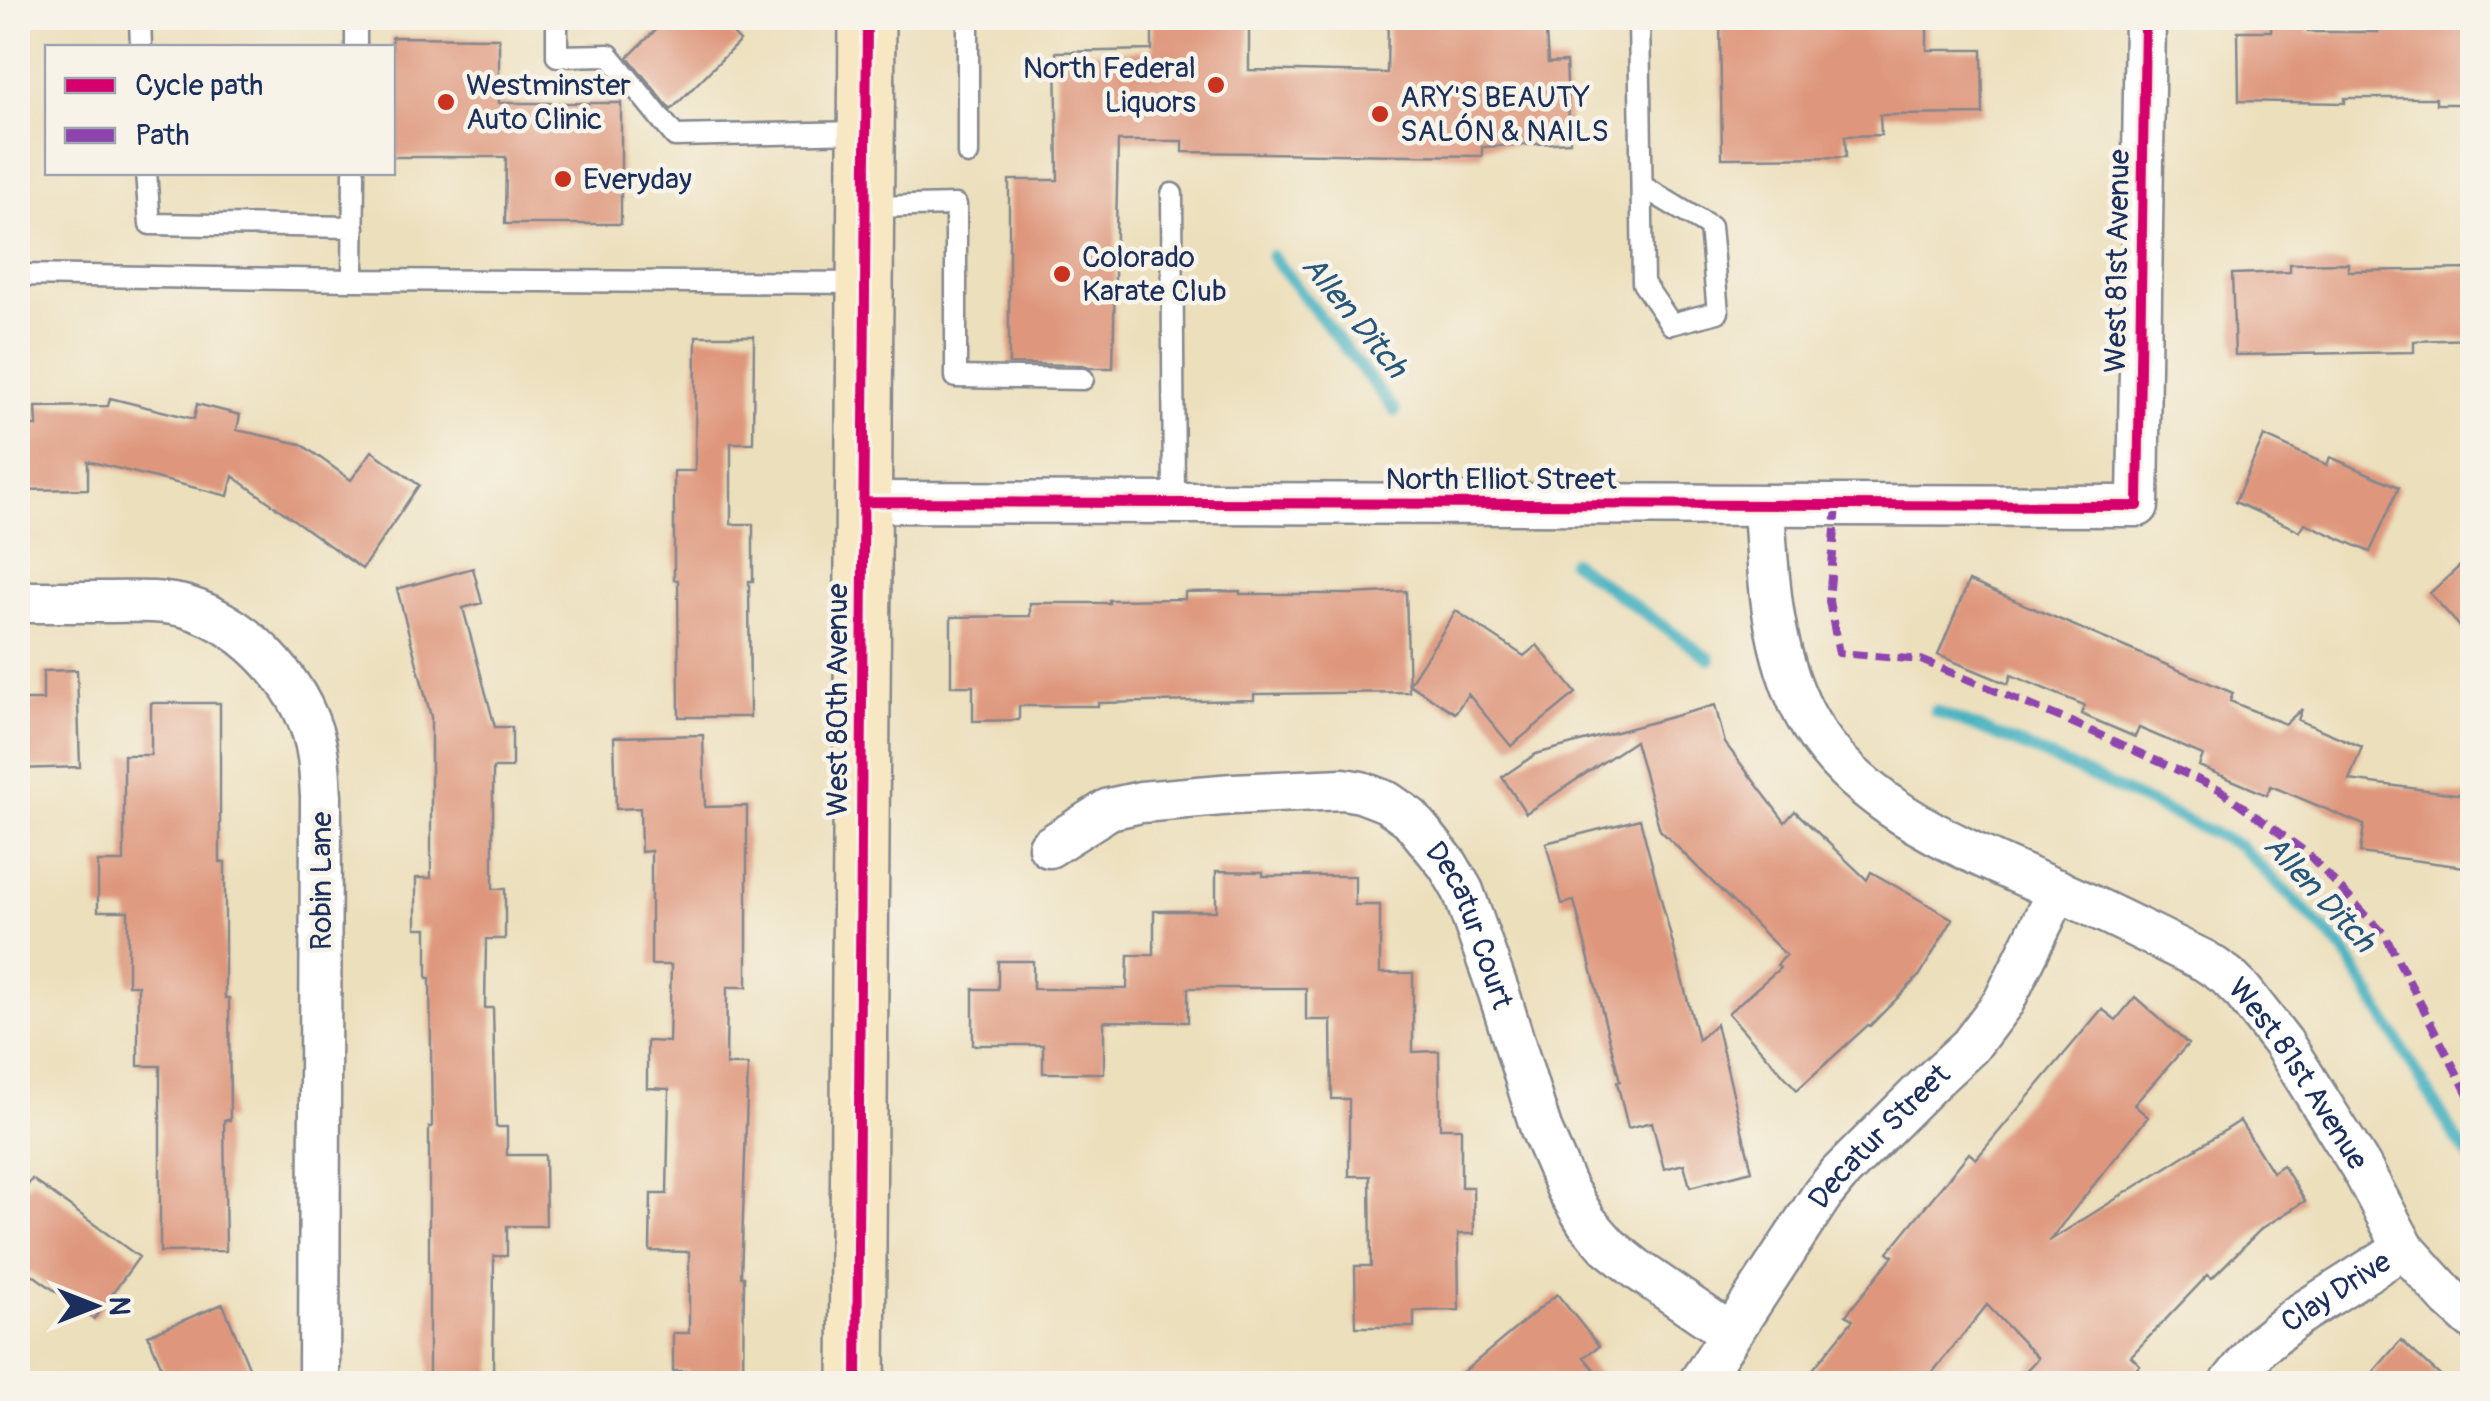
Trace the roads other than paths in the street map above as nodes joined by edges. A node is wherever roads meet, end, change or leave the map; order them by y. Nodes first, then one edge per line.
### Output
1 (140, 18) edge
2 (356, 18) edge
3 (557, 18) edge
4 (867, 18) edge
5 (968, 18) edge
6 (1639, 18) edge
7 (2146, 18) edge
8 (141, 45) edge
9 (356, 45) edge
10 (866, 132) junction
11 (968, 154) dead end
12 (146, 175) edge
13 (354, 175) edge
14 (1642, 186) junction
15 (1172, 194) dead end
16 (866, 207) junction
17 (354, 227) junction
18 (18, 275) edge
19 (353, 280) junction
20 (865, 283) junction
21 (1083, 380) dead end
22 (864, 502) junction
23 (1174, 502) junction
24 (1764, 506) junction
25 (2138, 506) joint
26 (18, 602) edge
27 (1049, 847) dead end
28 (2058, 890) junction
29 (2404, 1248) junction
30 (2472, 1319) edge
31 (1730, 1333) junction
32 (319, 1384) edge
33 (857, 1384) edge
34 (1698, 1384) edge
35 (2230, 1384) edge

1 - 8 lane
2 - 9 lane
3 - 10 lane
4 - 10 street, West 80th Avenue
5 - 11 lane
6 - 14 lane
7 - 25 street, West 81st Avenue
10 - 16 street, West 80th Avenue
12 - 17 lane
13 - 17 lane
14 - 14 lane
15 - 23 lane
16 - 20 street, West 80th Avenue
16 - 21 lane
17 - 19 lane
18 - 19 lane
19 - 20 lane
20 - 22 street, West 80th Avenue
22 - 23 street, North Elliot Street
22 - 33 street, West 80th Avenue
23 - 24 street, North Elliot Street
24 - 25 street, North Elliot Street
24 - 28 street, West 81st Avenue
26 - 32 street, Robin Lane
27 - 31 street, Decatur Court
28 - 29 street, West 81st Avenue
28 - 31 street, Decatur Street
29 - 30 street, West 81st Avenue
29 - 35 street, Clay Drive
31 - 34 street, Decatur Street

